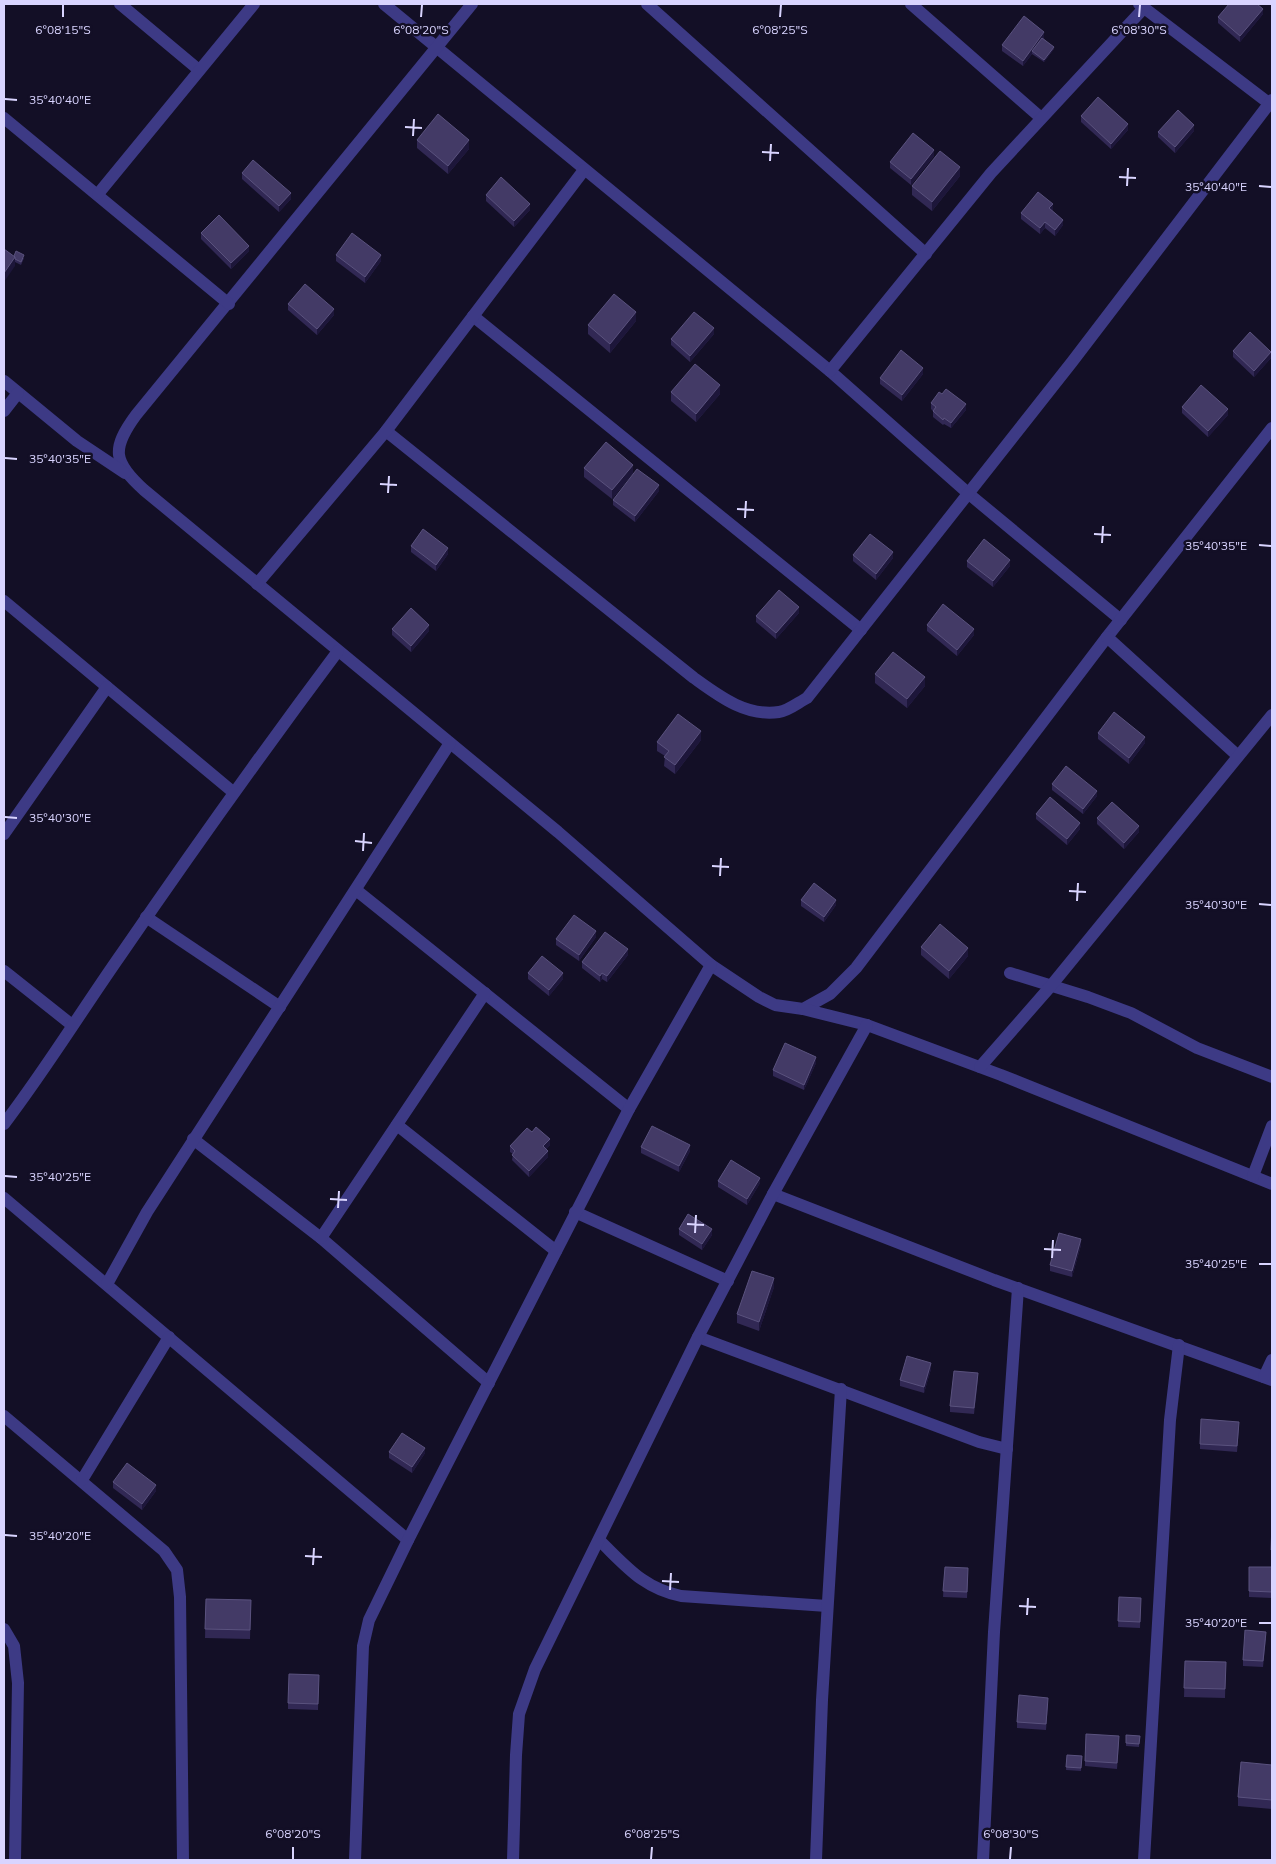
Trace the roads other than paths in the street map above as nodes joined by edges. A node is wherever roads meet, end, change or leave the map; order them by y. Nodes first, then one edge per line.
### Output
1 (120, 4) edge
2 (254, 4) edge
3 (384, 4) edge
4 (472, 4) edge
5 (647, 4) edge
6 (911, 4) edge
7 (1141, 6) edge
8 (437, 48) junction
9 (199, 70) junction
10 (1271, 102) edge
11 (1040, 117) junction
12 (4, 118) edge
13 (584, 170) junction
14 (98, 194) junction
15 (926, 254) junction
16 (229, 304) junction
17 (473, 316) junction
18 (830, 371) junction
19 (4, 381) edge
20 (18, 393) junction
21 (4, 410) edge
22 (1272, 428) edge
23 (386, 431) junction
24 (125, 473) junction
25 (969, 494) junction
26 (257, 584) junction
27 (4, 601) edge
28 (1121, 620) junction
29 (861, 630) junction
30 (1107, 637) junction
31 (338, 651) junction
32 (107, 687) junction
33 (1272, 714) edge
34 (450, 743) junction
35 (1238, 756) junction
36 (233, 792) junction
37 (4, 834) edge
38 (356, 890) junction
39 (146, 918) junction
40 (711, 965) junction
41 (4, 971) edge
42 (1010, 974) dead end
43 (1050, 987) junction
44 (485, 993) junction
45 (280, 1007) junction
46 (803, 1009) junction
47 (72, 1025) junction
48 (867, 1025) junction
49 (980, 1067) junction
50 (1272, 1077) edge
51 (629, 1109) junction
52 (4, 1124) edge
53 (397, 1125) junction
54 (1272, 1126) edge
55 (193, 1140) junction
56 (1253, 1176) junction
57 (1272, 1184) edge
58 (773, 1194) junction
59 (4, 1198) edge
60 (575, 1212) junction
61 (321, 1238) junction
62 (556, 1251) junction
63 (728, 1281) junction
64 (107, 1284) junction
65 (1018, 1288) junction
66 (169, 1336) junction
67 (698, 1337) junction
68 (1178, 1345) junction
69 (1272, 1360) edge
70 (1268, 1379) edge
71 (489, 1383) junction
72 (841, 1390) junction
73 (4, 1416) edge
74 (1007, 1450) junction
75 (82, 1480) junction
76 (408, 1540) junction
77 (599, 1540) junction
78 (827, 1606) junction
79 (4, 1629) edge
80 (15, 1860) edge
81 (183, 1860) edge
82 (355, 1860) edge
83 (513, 1860) edge
84 (816, 1860) edge
85 (983, 1860) edge
86 (1144, 1860) edge

1 - 9 street
2 - 9 street
3 - 8 street
4 - 8 street
5 - 15 street
6 - 11 street
7 - 10 street
7 - 11 street
8 - 13 street
8 - 16 street
9 - 14 street
10 - 25 street
11 - 15 street
12 - 14 street
13 - 17 street
13 - 18 street
14 - 16 street
15 - 18 street
16 - 24 street
17 - 23 street
17 - 29 street
18 - 25 street
19 - 20 street
20 - 21 street
20 - 24 street
22 - 28 street
23 - 26 street
23 - 29 street
24 - 26 street
25 - 28 street
25 - 29 street
26 - 31 street
27 - 32 street
28 - 30 street
30 - 35 street
30 - 46 street
31 - 34 street
31 - 36 street
32 - 36 street
32 - 37 street
33 - 35 street
34 - 38 street
34 - 40 street
35 - 43 street
36 - 39 street
38 - 44 street
38 - 45 street
39 - 45 street
39 - 47 street
40 - 46 street
40 - 51 street
41 - 47 street
42 - 43 street
43 - 49 street
43 - 50 street
44 - 51 street
44 - 53 street
45 - 55 street
46 - 48 street
47 - 52 street
48 - 49 street
48 - 58 street
49 - 56 street
51 - 60 street
53 - 61 street
53 - 62 street
54 - 56 street
55 - 61 street
55 - 64 street
56 - 57 street
58 - 63 street
58 - 65 street
59 - 64 street
60 - 62 street
60 - 63 street
61 - 71 street
62 - 71 street
63 - 67 street
64 - 66 street
65 - 68 street
65 - 74 street
66 - 75 street
66 - 76 street
67 - 72 street
67 - 77 street
68 - 70 street
68 - 86 street
69 - 70 street
71 - 76 street
72 - 74 street
72 - 78 street
73 - 75 street
74 - 85 street
75 - 81 street
76 - 82 street
77 - 78 street
77 - 83 street
78 - 84 street
79 - 80 street

